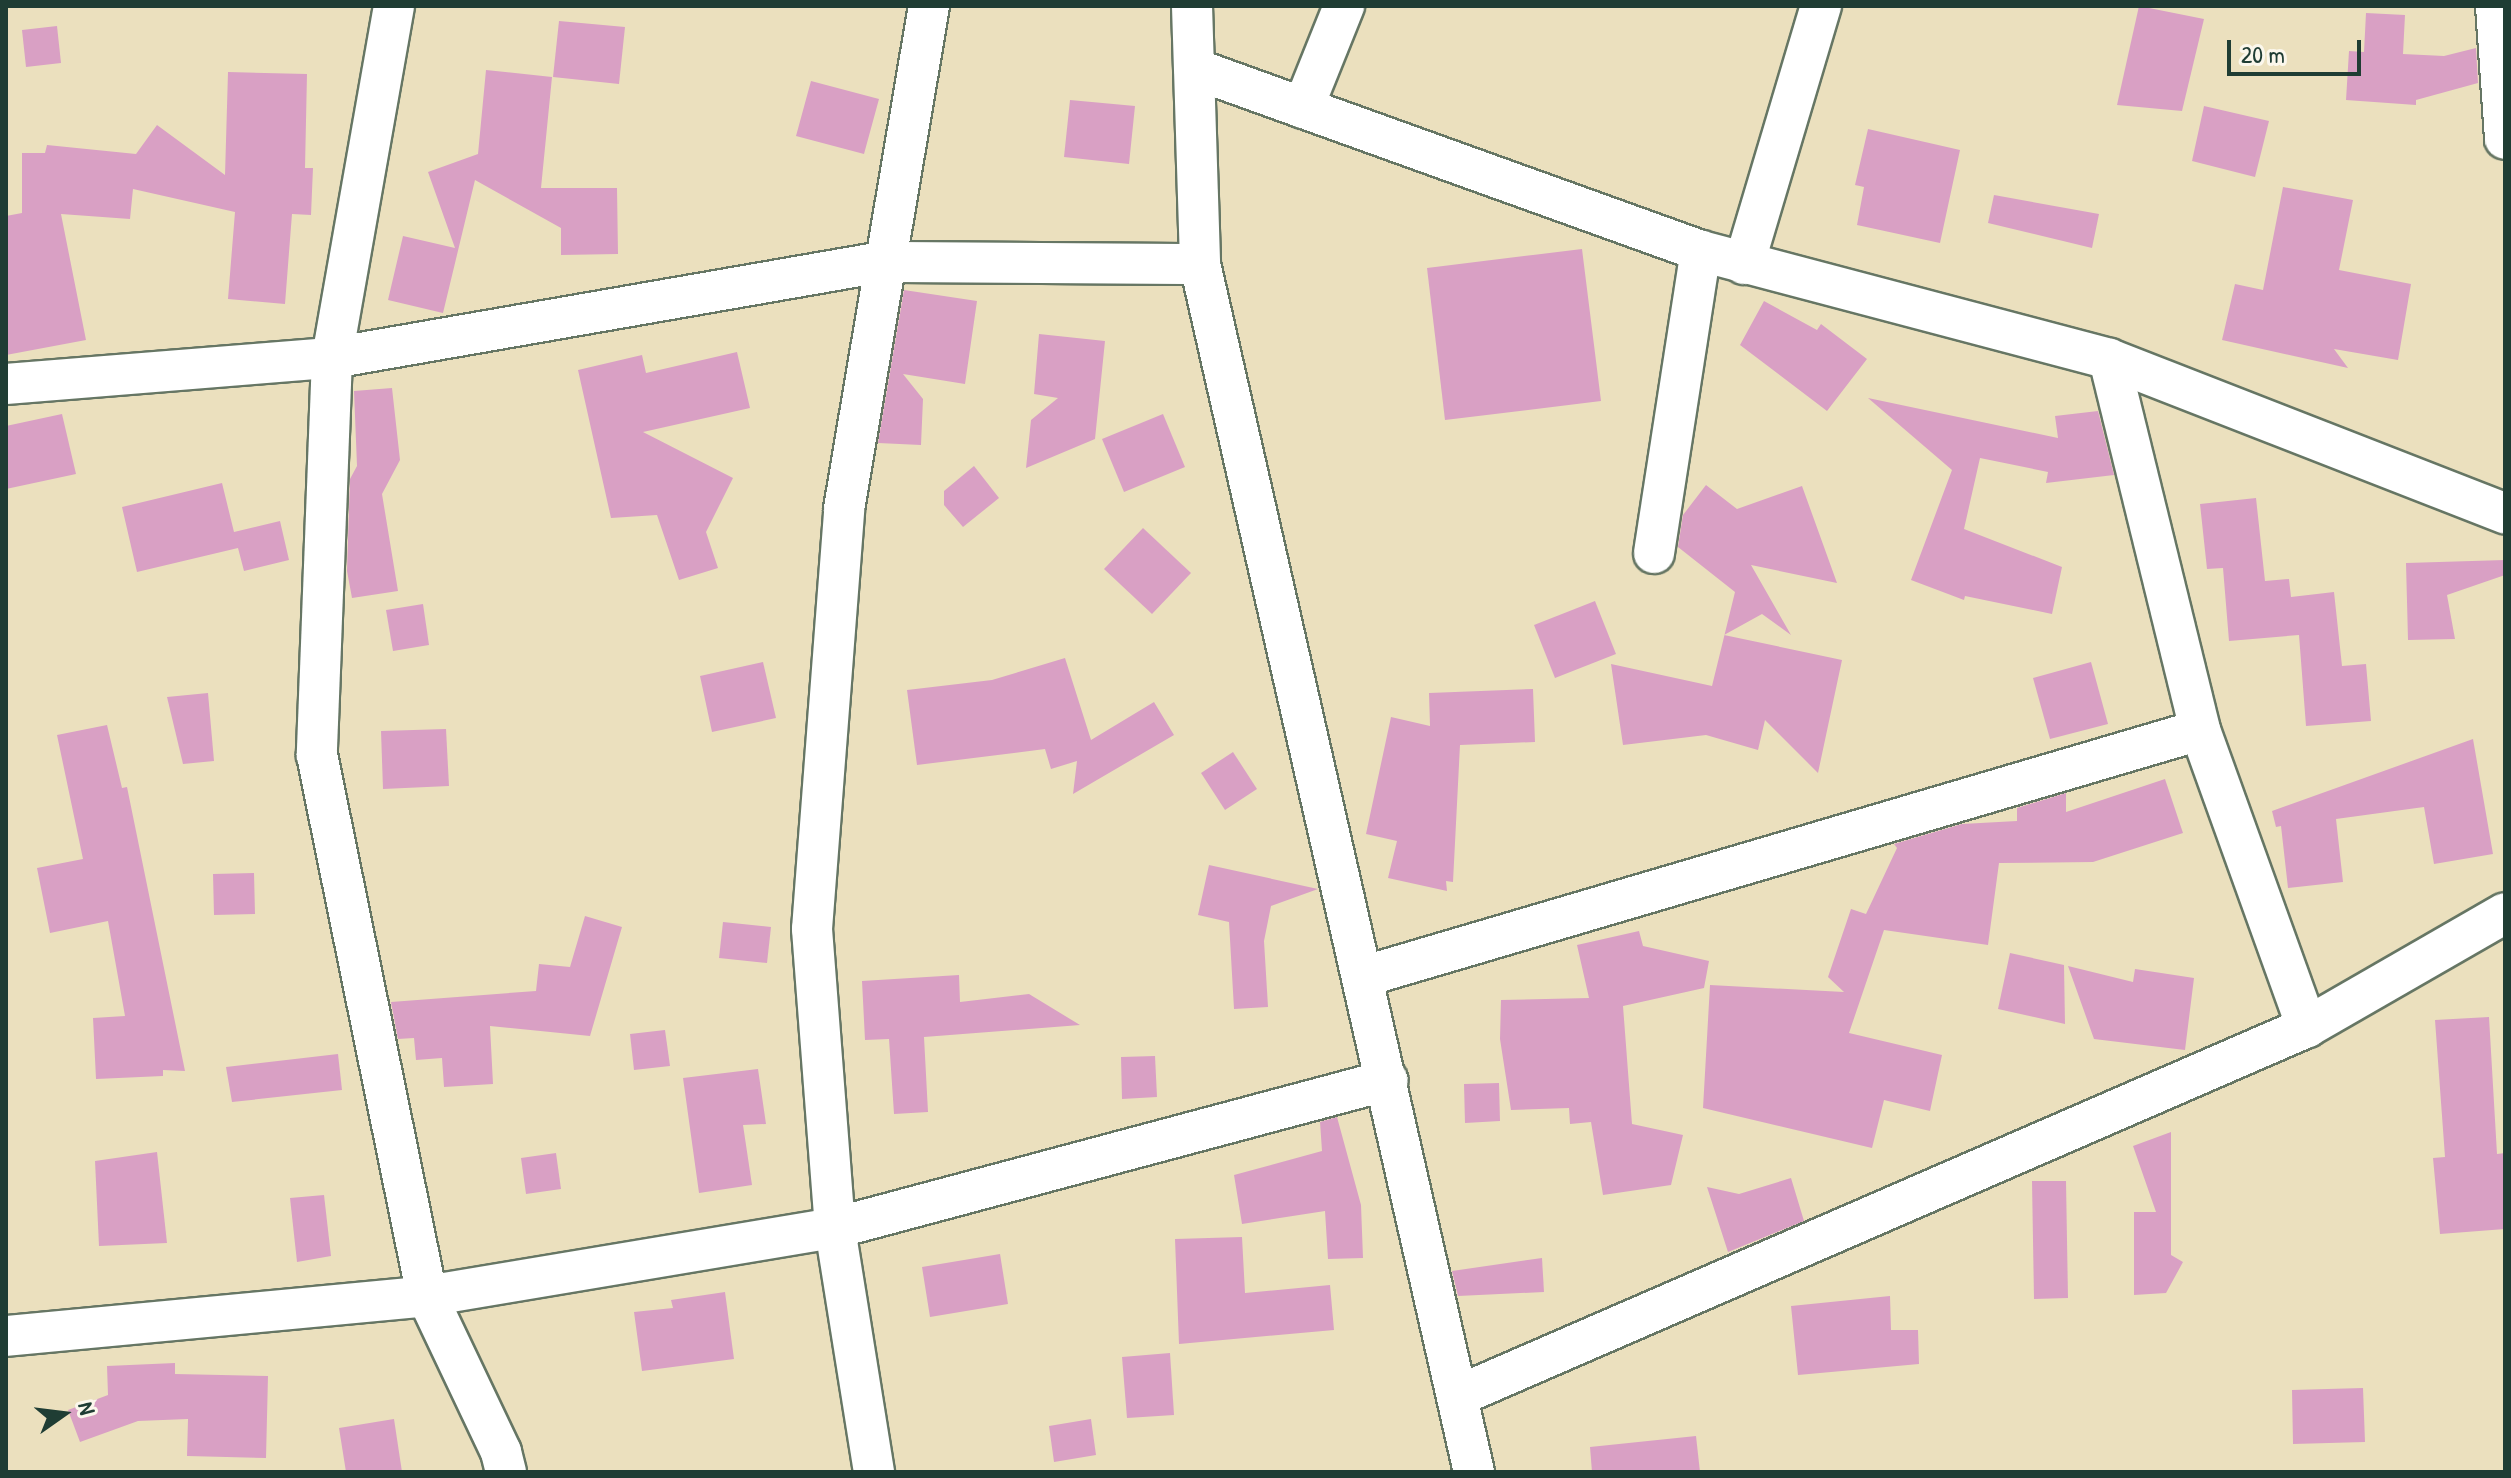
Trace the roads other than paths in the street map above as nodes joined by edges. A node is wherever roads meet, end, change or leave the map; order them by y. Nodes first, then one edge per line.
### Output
1 (394, 6) edge
2 (929, 6) edge
3 (1192, 6) edge
4 (1344, 6) edge
5 (1821, 6) edge
6 (2496, 6) edge
7 (1198, 70) junction
8 (1303, 108) junction
9 (2505, 139) edge
10 (1701, 251) junction
11 (882, 262) junction
12 (1200, 264) junction
13 (1744, 264) junction
14 (332, 358) junction
15 (2109, 359) junction
16 (6, 384) edge
17 (2505, 513) edge
18 (1654, 553) dead end
19 (2200, 730) junction
20 (2505, 913) edge
21 (1365, 976) junction
22 (2307, 1027) junction
23 (1388, 1080) junction
24 (835, 1228) junction
25 (427, 1296) junction
26 (6, 1336) edge
27 (1460, 1395) junction
28 (506, 1472) edge
29 (874, 1472) edge
30 (1474, 1472) edge

1 - 14 street
2 - 11 street
3 - 7 street
4 - 8 street
5 - 13 street
6 - 9 street
7 - 8 street
7 - 12 street
8 - 10 street
10 - 13 street
10 - 18 street
11 - 12 street
11 - 14 street
11 - 24 street
12 - 21 street
13 - 15 street
14 - 16 street
14 - 25 street
15 - 17 street
15 - 19 street
19 - 21 street
19 - 22 street
20 - 22 street
21 - 23 street
22 - 27 street
23 - 24 street
23 - 27 street
24 - 25 street
24 - 29 street
25 - 26 street
25 - 28 street
27 - 30 street

